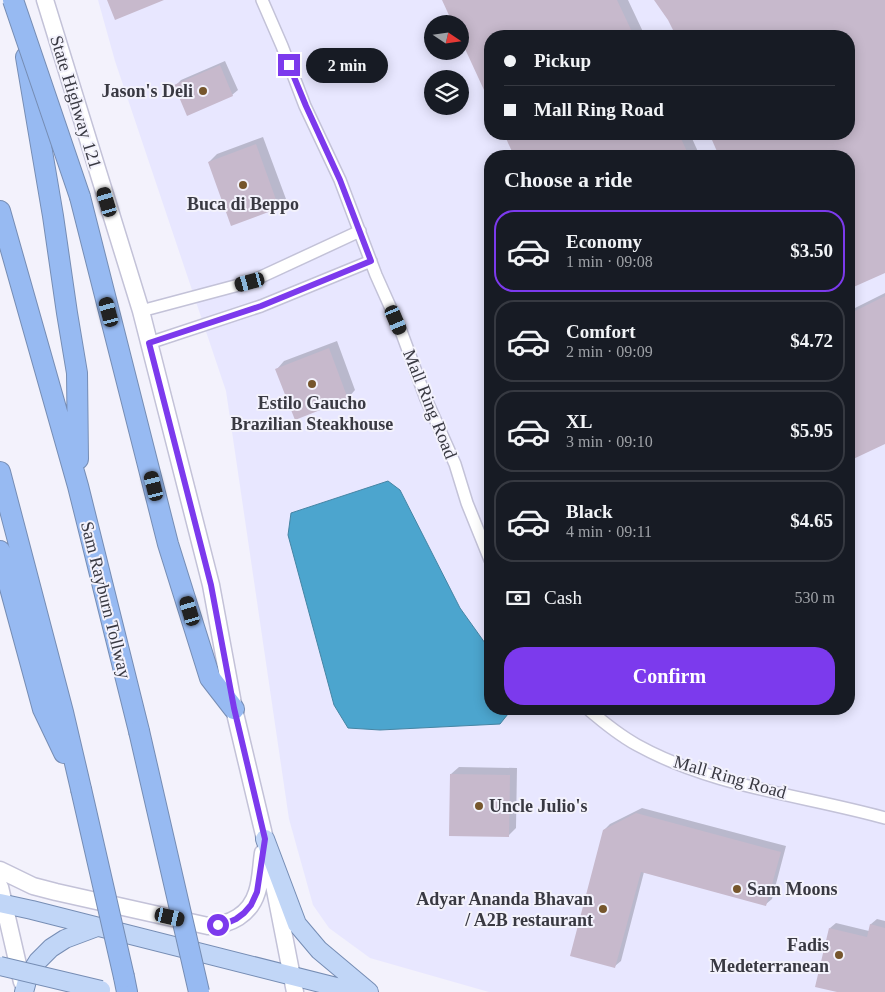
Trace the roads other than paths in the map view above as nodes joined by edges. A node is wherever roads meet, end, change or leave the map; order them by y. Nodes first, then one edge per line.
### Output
1 (14, 0) edge
2 (45, 0) edge
3 (262, 0) edge
4 (0, 211) edge
5 (360, 231) junction
6 (371, 261) junction
7 (140, 311) junction
8 (149, 343) junction
9 (0, 472) edge
10 (78, 486) junction
11 (484, 545) edge
12 (0, 551) edge
13 (234, 708) junction
14 (595, 715) edge
15 (81, 789) junction
16 (885, 818) edge
17 (265, 839) junction
18 (0, 870) edge
19 (1, 898) edge
20 (96, 927) junction
21 (0, 966) edge
22 (294, 984) edge
23 (24, 992) edge
24 (110, 992) edge
25 (127, 992) edge
26 (199, 992) edge
27 (356, 992) edge
28 (370, 992) edge

1 - 10 highway
1 - 13 highway, bridge
2 - 7 main road, State Highway 121
3 - 5 street, Mall Ring Road
4 - 10 highway, Sam Rayburn Tollway
5 - 6 street, Mall Ring Road
5 - 7 street
6 - 8 street
6 - 11 street, Mall Ring Road
7 - 8 main road, State Highway 121
8 - 13 main road, State Highway 121
9 - 15 highway
10 - 26 highway, Sam Rayburn Tollway, bridge
12 - 15 highway
13 - 17 main road, State Highway 121
14 - 16 street, Mall Ring Road
15 - 25 highway, bridge
17 - 18 main road
17 - 22 main road, State Highway 121
17 - 28 main road
19 - 20 main road
19 - 23 main road
20 - 22 main road
20 - 23 main road
21 - 24 main road, bridge
22 - 27 main road

